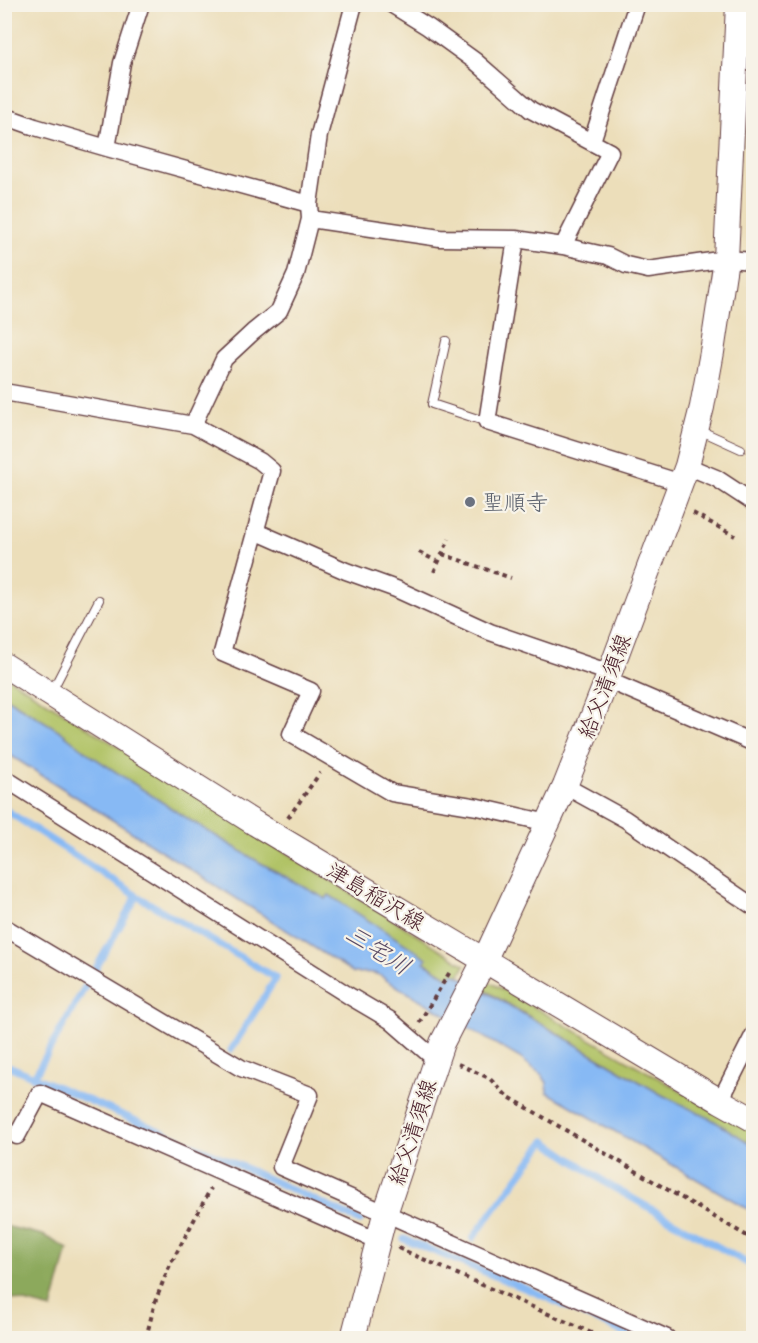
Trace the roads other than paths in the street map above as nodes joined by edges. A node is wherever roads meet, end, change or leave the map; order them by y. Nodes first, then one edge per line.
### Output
1 (141, 4) edge
2 (354, 4) edge
3 (391, 4) edge
4 (637, 4) edge
5 (738, 4) edge
6 (4, 116) edge
7 (592, 141) junction
8 (107, 148) junction
9 (309, 211) junction
10 (516, 239) junction
11 (563, 246) junction
12 (726, 259) junction
13 (753, 261) edge
14 (446, 341) dead end
15 (4, 392) edge
16 (487, 422) junction
17 (193, 425) junction
18 (697, 428) junction
19 (741, 449) dead end
20 (680, 484) junction
21 (753, 503) edge
22 (255, 531) junction
23 (99, 600) dead end
24 (4, 665) edge
25 (608, 677) junction
26 (51, 694) junction
27 (753, 743) edge
28 (4, 778) edge
29 (565, 786) junction
30 (548, 824) junction
31 (753, 906) edge
32 (4, 927) edge
33 (484, 961) junction
34 (753, 1034) edge
35 (438, 1053) junction
36 (720, 1101) junction
37 (753, 1120) edge
38 (17, 1136) dead end
39 (385, 1214) junction
40 (378, 1240) junction
41 (353, 1338) edge
42 (667, 1338) edge

1 - 8 street
2 - 9 street
3 - 7 street
4 - 7 street
5 - 12 main road, 給父清須線
6 - 8 street
7 - 11 street
8 - 9 street
9 - 10 street
9 - 17 street
10 - 11 street
10 - 16 street
11 - 12 street
12 - 13 street
12 - 18 main road, 給父清須線
14 - 16 lane
15 - 17 street
16 - 20 street
17 - 22 street
18 - 19 lane
18 - 20 main road, 給父清須線
20 - 21 street
20 - 25 main road, 給父清須線
22 - 25 street
22 - 30 street
23 - 26 lane
24 - 26 main road, 津島稲沢線
25 - 27 street
25 - 29 main road, 給父清須線
26 - 33 main road, 津島稲沢線
28 - 35 street
29 - 30 main road, 給父清須線
29 - 31 street
30 - 33 main road, 給父清須線
32 - 39 street
33 - 35 main road, 給父清須線
33 - 36 main road, 津島稲沢線
34 - 36 street
35 - 39 main road, 給父清須線
36 - 37 main road, 津島稲沢線
38 - 40 street
39 - 40 main road, 給父清須線
39 - 42 street
40 - 41 main road, 給父清須線

